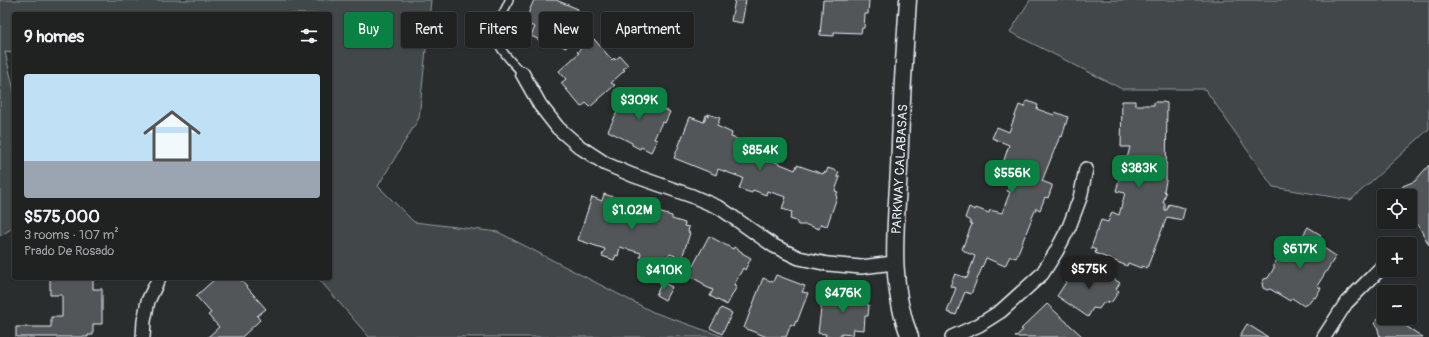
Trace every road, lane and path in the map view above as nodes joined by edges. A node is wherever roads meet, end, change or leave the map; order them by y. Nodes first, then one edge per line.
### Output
1 (509, 0) edge
2 (908, 0) edge
3 (522, 73) joint
4 (1086, 169) dead end
5 (894, 263) junction
6 (1377, 272) edge
7 (158, 280) edge
8 (143, 337) edge
9 (910, 337) edge
10 (952, 337) edge
11 (1324, 337) edge

1 - 3 lane
2 - 5 street, PARKWAY CALABASAS
3 - 5 street
4 - 10 street
5 - 9 street, PARKWAY CALABASAS
6 - 11 street
7 - 8 street

